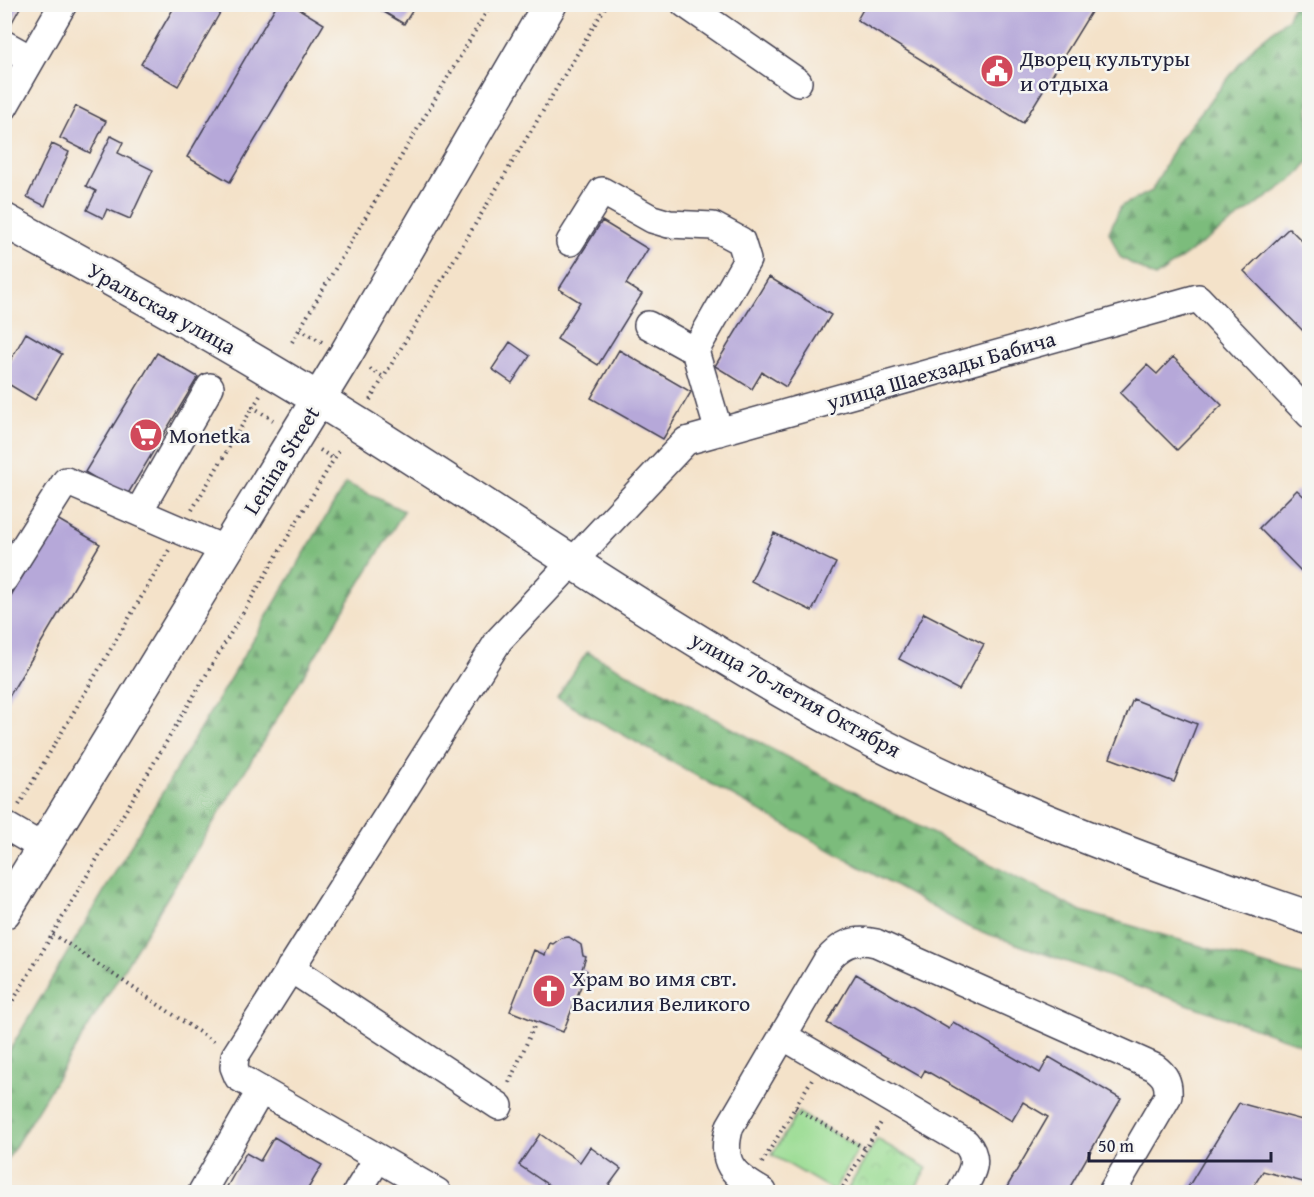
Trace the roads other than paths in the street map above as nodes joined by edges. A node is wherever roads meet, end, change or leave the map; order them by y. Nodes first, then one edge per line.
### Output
1 (63, 4) edge
2 (550, 4) edge
3 (685, 4) edge
4 (4, 44) edge
5 (32, 59) junction
6 (798, 82) dead end
7 (4, 107) edge
8 (4, 220) edge
9 (570, 242) dead end
10 (648, 325) dead end
11 (695, 351) junction
12 (210, 387) dead end
13 (318, 400) junction
14 (1308, 410) edge
15 (718, 432) junction
16 (139, 511) junction
17 (226, 550) junction
18 (572, 559) junction
19 (4, 579) edge
20 (5, 826) edge
21 (42, 847) junction
22 (4, 912) edge
23 (1310, 918) edge
24 (290, 968) junction
25 (783, 1036) junction
26 (261, 1090) junction
27 (499, 1106) road end
28 (378, 1158) junction
29 (746, 1187) edge
30 (202, 1192) edge
31 (357, 1192) edge
32 (437, 1192) edge
33 (961, 1192) edge
34 (1112, 1192) edge

1 - 5 street
2 - 13 main road, Lenina Street
3 - 6 street
4 - 5 street
5 - 7 street
8 - 13 main road, Уральская улица
9 - 11 street
10 - 11 street
11 - 15 street
12 - 16 street
13 - 17 main road, Lenina Street
13 - 18 main road, улица 70-летия Октября
14 - 15 street, улица Шаехзады Бабича
15 - 18 street, улица Шаехзады Бабича
16 - 17 street
16 - 19 street
17 - 21 main road, Lenina Street
18 - 23 main road, улица 70-летия Октября
18 - 24 street, улица Шаехзады Бабича
20 - 21 street
21 - 22 main road, Lenina Street
24 - 26 street, улица Шаехзады Бабича
24 - 27 street
25 - 29 street
25 - 33 street
25 - 34 street
26 - 28 street
26 - 30 street
28 - 31 street
28 - 32 street

